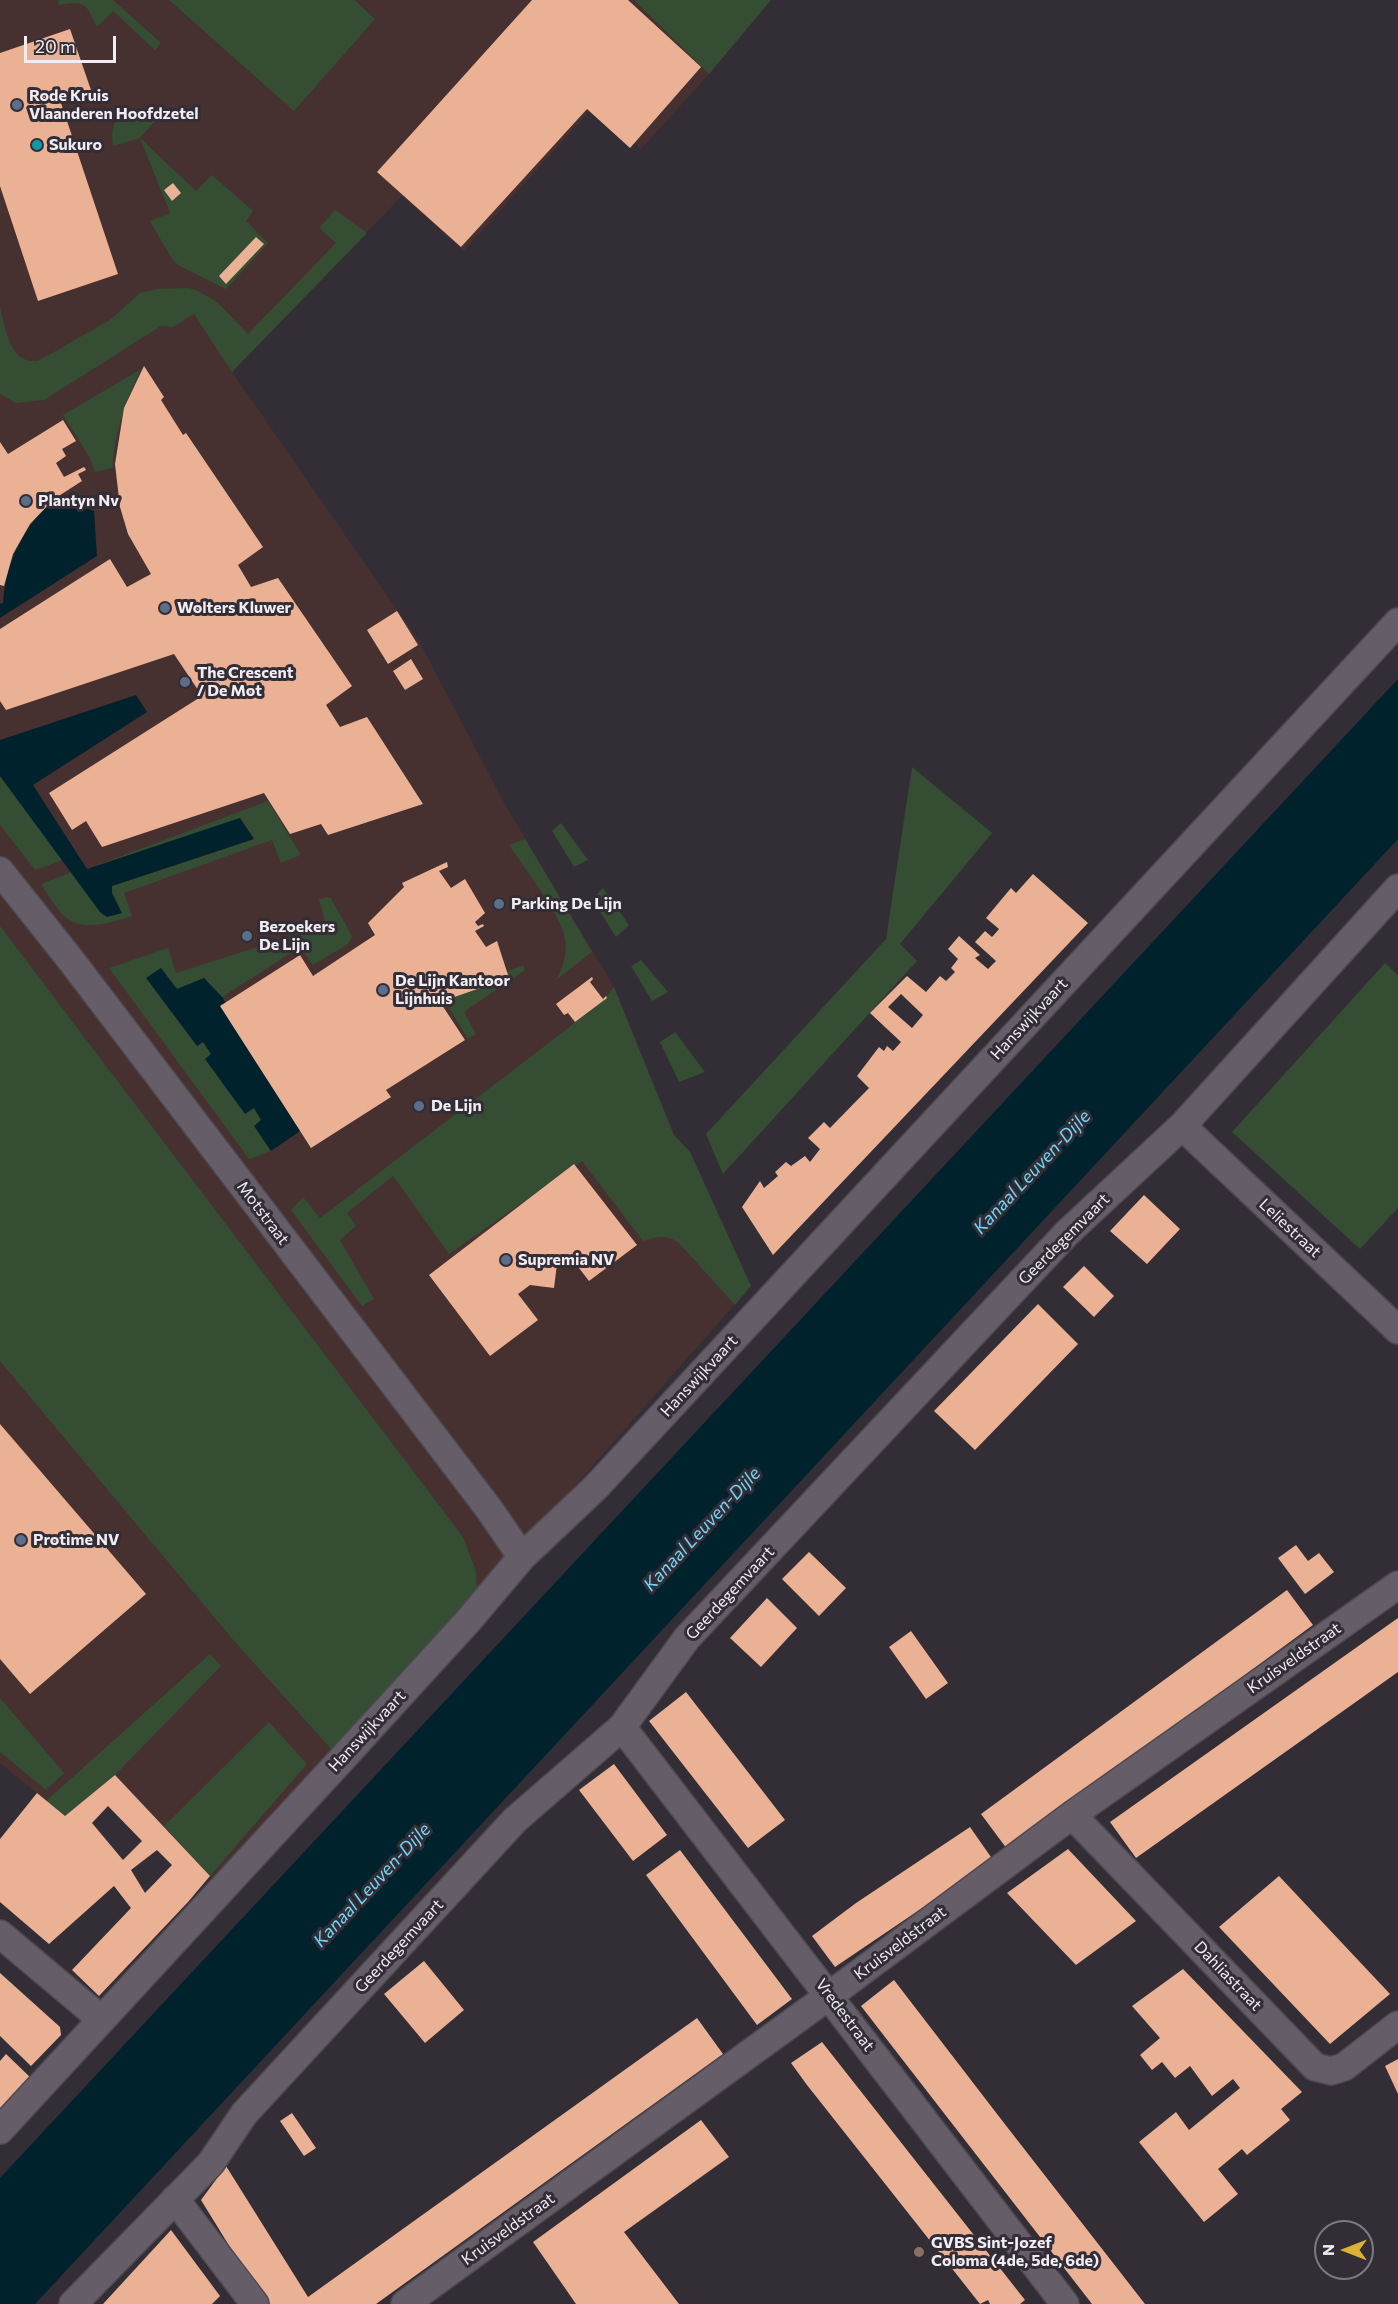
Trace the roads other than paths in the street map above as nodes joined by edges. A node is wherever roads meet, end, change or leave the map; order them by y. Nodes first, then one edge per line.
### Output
1 (1398, 622) edge
2 (0, 870) edge
3 (1398, 888) edge
4 (1182, 1126) junction
5 (1398, 1330) edge
6 (522, 1557) junction
7 (1398, 1586) edge
8 (622, 1727) junction
9 (1072, 1815) junction
10 (0, 1935) edge
11 (830, 1995) junction
12 (101, 2019) junction
13 (1398, 2025) edge
14 (0, 2130) edge
15 (175, 2199) junction
16 (73, 2304) edge
17 (255, 2304) edge
18 (405, 2304) edge
19 (1065, 2304) edge

1 - 6 street, Hanswijkvaart
2 - 6 street, Motstraat
3 - 4 street, Geerdegemvaart
4 - 5 street, Leliestraat
4 - 8 street, Geerdegemvaart
6 - 12 street, Hanswijkvaart
7 - 9 street, Kruisveldstraat
8 - 11 street, Vredestraat
8 - 15 street, Geerdegemvaart
9 - 11 street, Kruisveldstraat
9 - 13 street, Dahliastraat
10 - 12 street
11 - 18 street, Kruisveldstraat
11 - 19 street, Vredestraat
12 - 14 street, Hanswijkvaart
15 - 16 street, Geerdegemvaart
15 - 17 street

